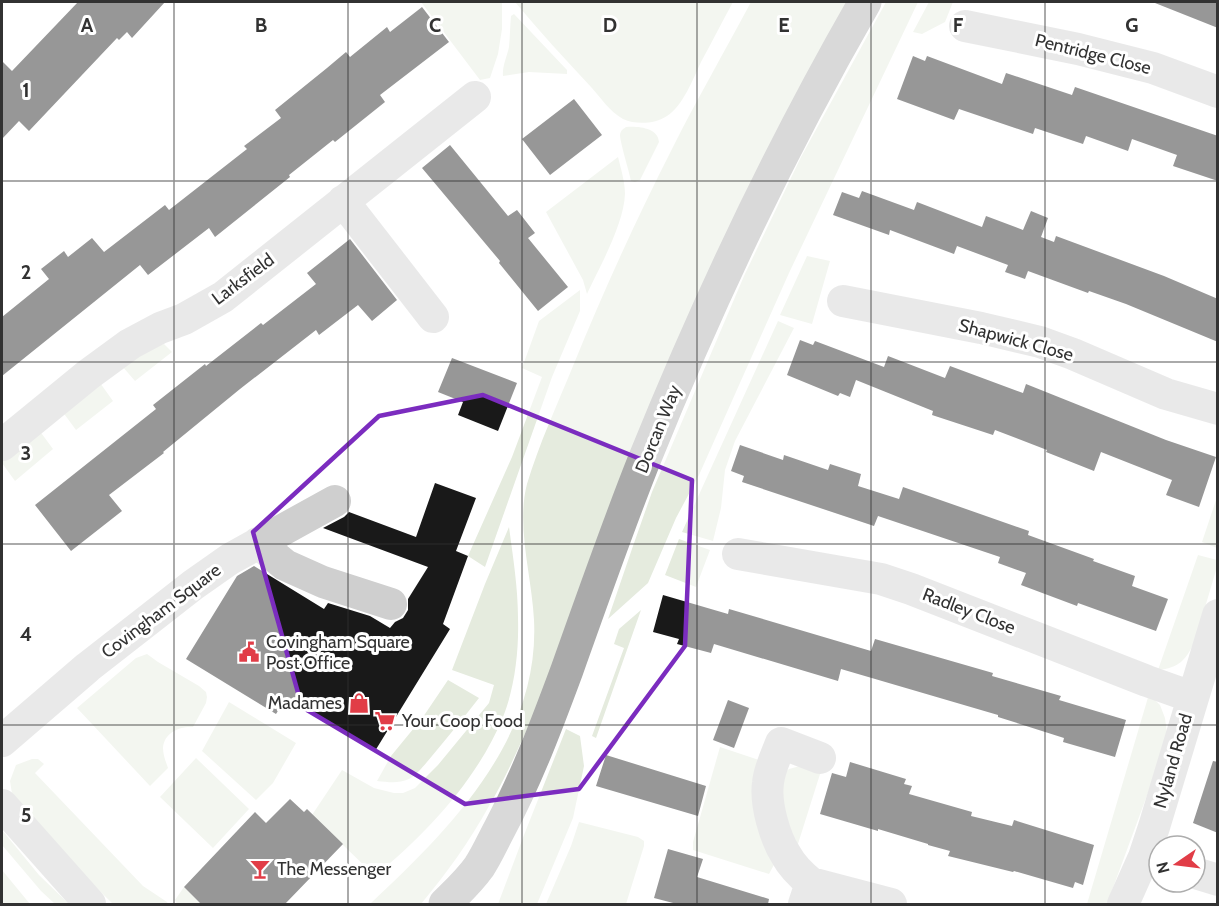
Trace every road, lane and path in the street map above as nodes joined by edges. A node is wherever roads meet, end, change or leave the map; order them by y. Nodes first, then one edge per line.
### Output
1 (865, 2) edge
2 (965, 26) dead end
3 (1218, 92) edge
4 (475, 97) dead end
5 (343, 201) junction
6 (843, 301) dead end
7 (433, 317) dead end
8 (1218, 409) edge
9 (2, 446) edge
10 (335, 501) dead end
11 (258, 543) junction
12 (738, 554) dead end
13 (391, 604) dead end
14 (1218, 615) edge
15 (1192, 697) junction
16 (2, 741) edge
17 (820, 758) dead end
18 (2, 805) edge
19 (1157, 834) edge
20 (1147, 865) edge
21 (478, 868) junction
22 (807, 894) edge
23 (90, 904) edge
24 (445, 904) edge
25 (472, 904) edge
26 (891, 904) edge
27 (1123, 904) edge

1 - 21 main road, Dorcan Way
2 - 3 street, Pentridge Close
4 - 5 street, Larksfield
5 - 7 street
5 - 9 street, Larksfield
6 - 8 street, Shapwick Close
10 - 11 street, Covingham Square
11 - 13 street
11 - 16 street, Covingham Square
12 - 15 street, Radley Close
14 - 15 street, Nyland Road
15 - 19 street, Nyland Road
17 - 22 street
18 - 23 street
20 - 27 street, Nyland Road
21 - 24 main road, Dorcan Way
21 - 25 main road, Dorcan Way
22 - 26 street

